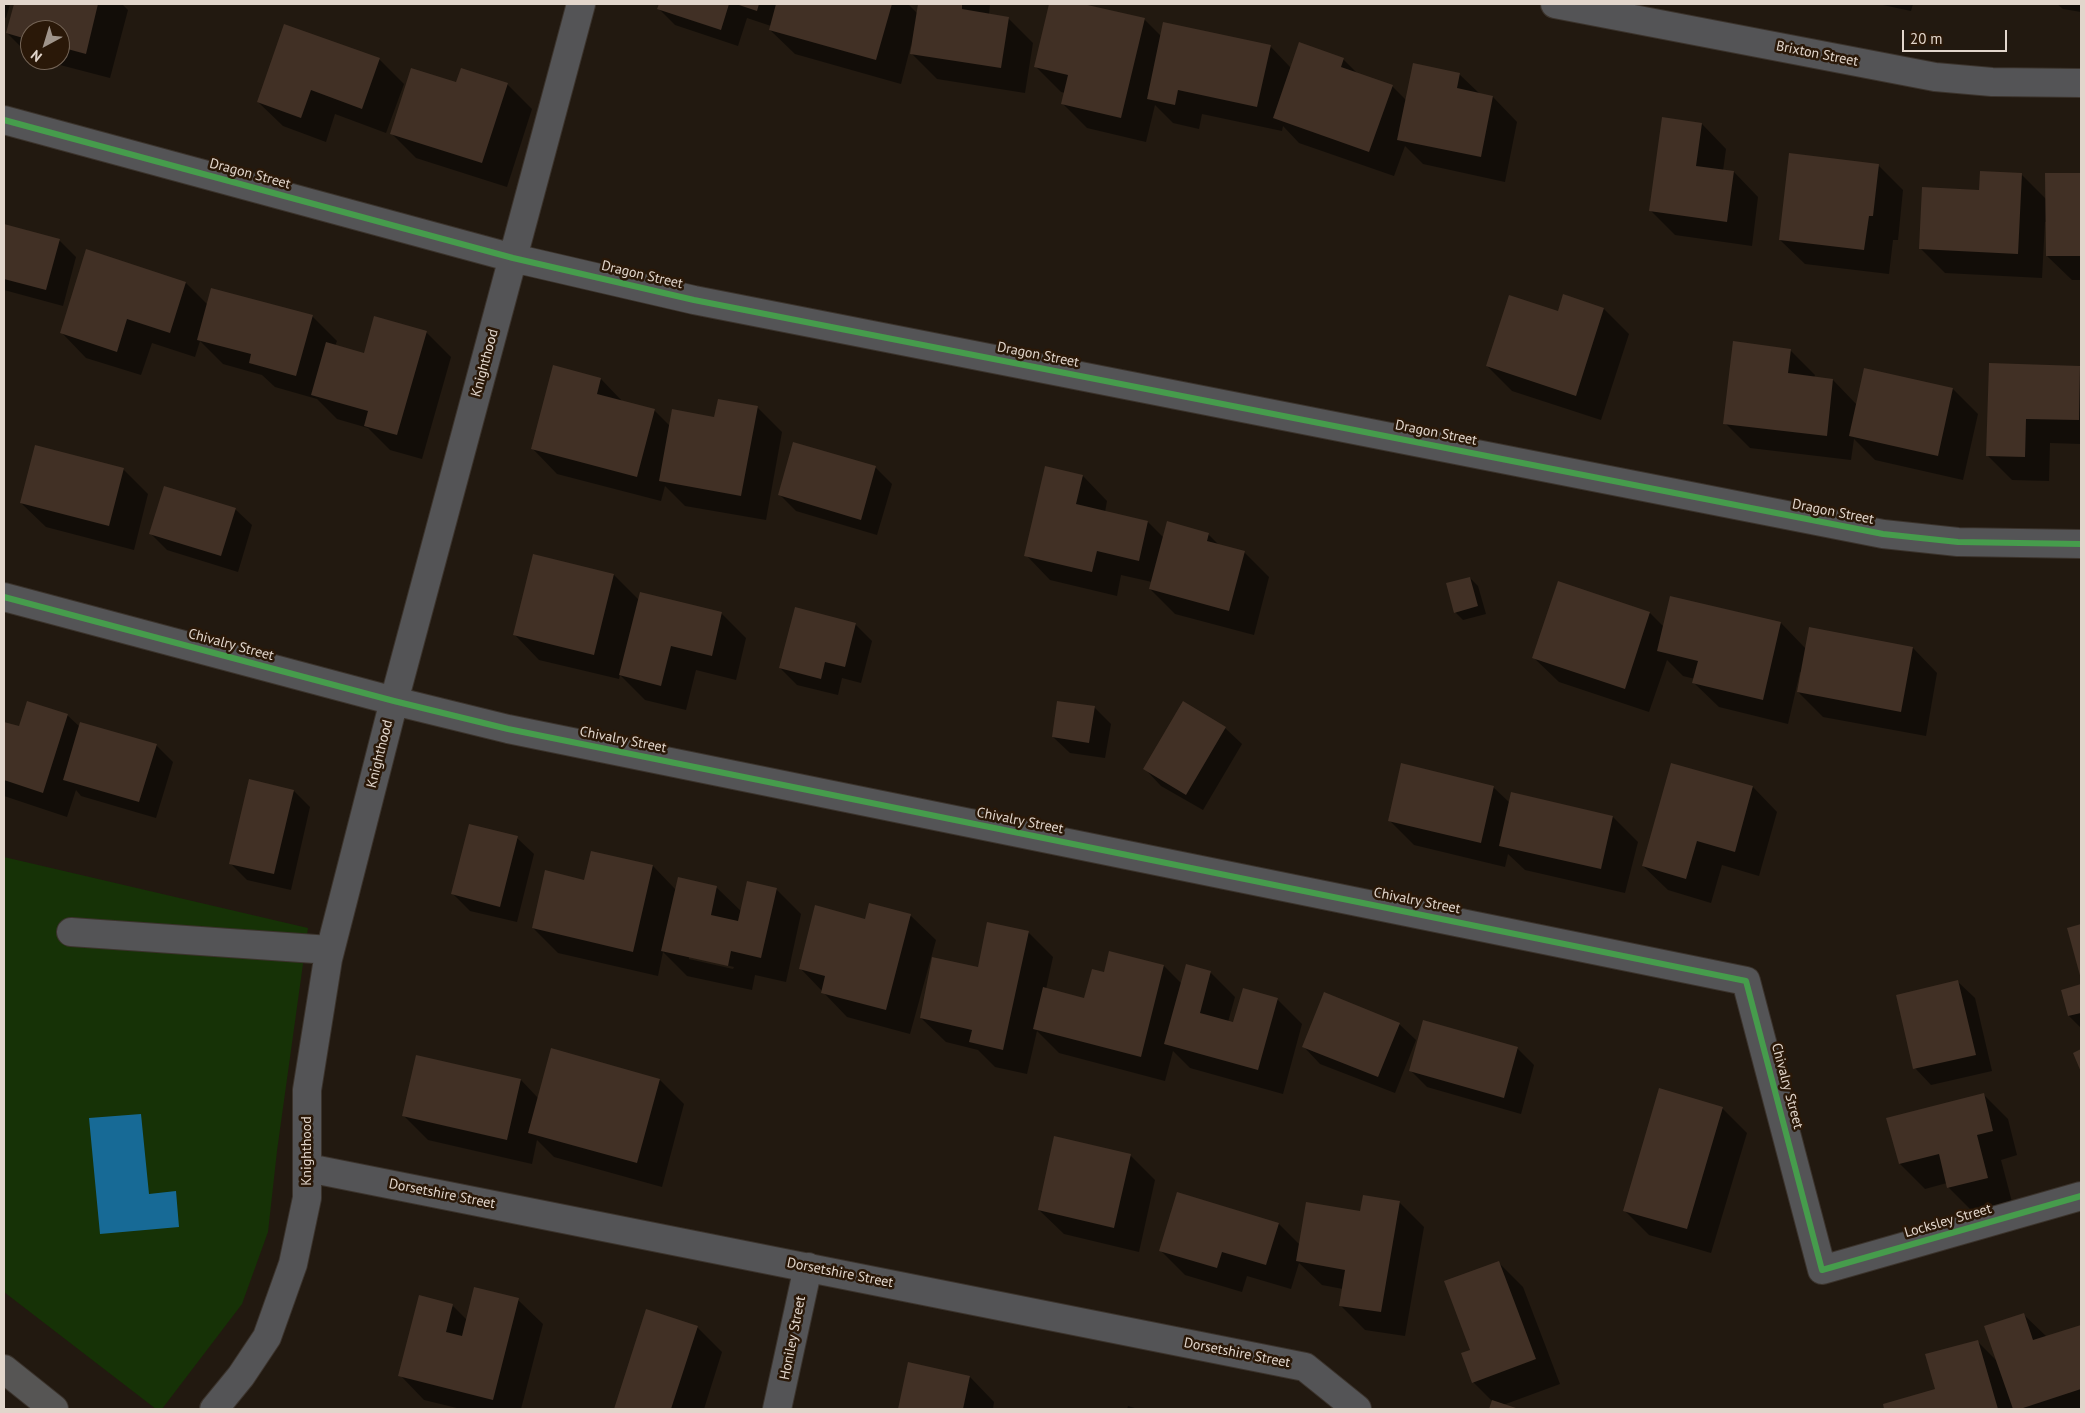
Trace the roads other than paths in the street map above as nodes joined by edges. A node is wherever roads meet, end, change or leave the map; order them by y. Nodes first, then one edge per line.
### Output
1 (581, 4) edge
2 (1555, 4) edge
3 (2081, 83) edge
4 (4, 120) edge
5 (513, 258) junction
6 (2081, 544) edge
7 (4, 597) edge
8 (394, 701) junction
9 (71, 932) dead end
10 (330, 950) junction
11 (308, 1168) junction
12 (2081, 1196) edge
13 (808, 1267) junction
14 (1822, 1270) joint
15 (4, 1369) edge
16 (54, 1409) edge
17 (214, 1409) edge
18 (777, 1409) edge
19 (1357, 1409) edge

1 - 5 street, Knighthood
2 - 3 street, Brixton Street
4 - 5 street, Dragon Street
5 - 6 street, Dragon Street
5 - 8 street, Knighthood
7 - 8 street, Chivalry Street
8 - 10 street, Knighthood
8 - 14 street, Chivalry Street
9 - 10 street
10 - 11 street, Knighthood
11 - 13 street, Dorsetshire Street
11 - 17 street, Knighthood
12 - 14 street, Locksley Street
13 - 18 street, Honiley Street
13 - 19 street, Dorsetshire Street
15 - 16 main road

